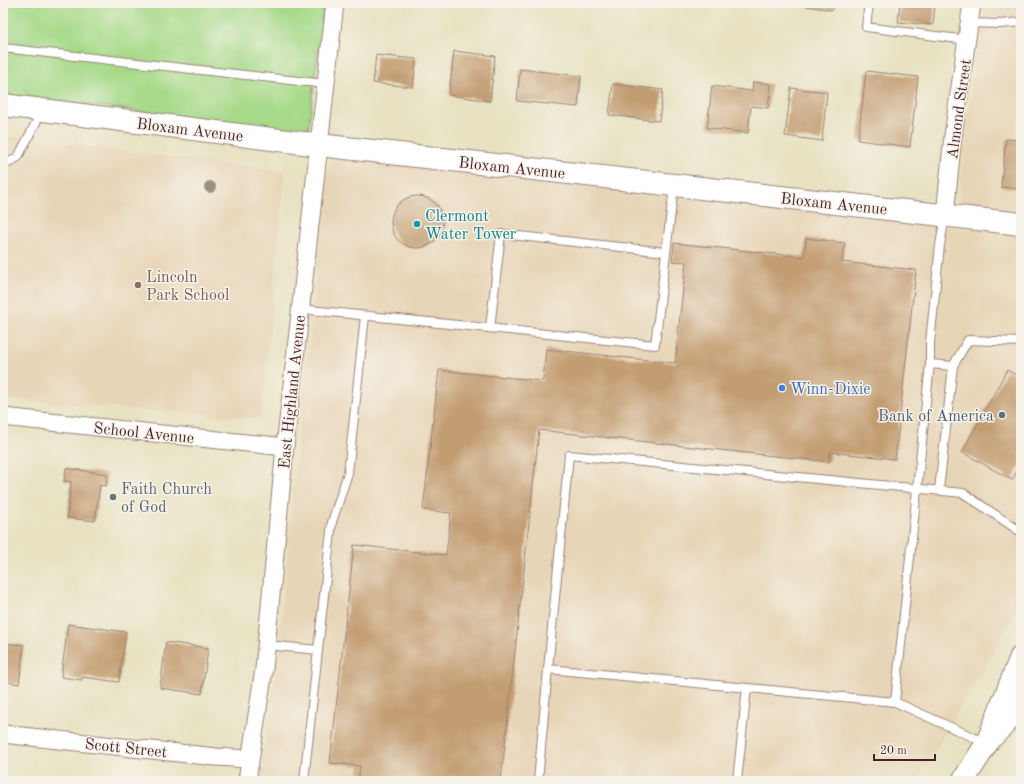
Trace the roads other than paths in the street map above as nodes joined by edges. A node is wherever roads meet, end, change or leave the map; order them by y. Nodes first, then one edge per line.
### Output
1 (336, 3) edge
2 (869, 3) edge
3 (972, 3) edge
4 (1021, 22) edge
5 (969, 23) junction
6 (967, 40) junction
7 (3, 48) edge
8 (326, 84) junction
9 (3, 105) edge
10 (43, 110) junction
11 (319, 145) junction
12 (3, 166) edge
13 (674, 185) junction
14 (945, 215) junction
15 (1021, 224) edge
16 (666, 252) junction
17 (300, 309) junction
18 (365, 316) junction
19 (490, 328) junction
20 (1021, 342) edge
21 (930, 364) junction
22 (953, 366) junction
23 (3, 417) edge
24 (285, 448) junction
25 (918, 488) junction
26 (939, 490) junction
27 (1021, 532) edge
28 (266, 645) junction
29 (318, 650) junction
30 (1021, 657) edge
31 (548, 669) junction
32 (747, 688) junction
33 (895, 702) junction
34 (1020, 709) edge
35 (3, 734) edge
36 (986, 743) junction
37 (250, 759) junction
38 (247, 781) edge
39 (304, 781) edge
40 (538, 781) edge
41 (737, 781) edge
42 (963, 781) edge

1 - 8 street, East Highland Avenue
2 - 6 lane
3 - 5 street, Almond Street
4 - 5 lane
5 - 6 street, Almond Street
6 - 14 street, Almond Street
7 - 8 lane
8 - 11 street, East Highland Avenue
9 - 10 main road, Bloxam Avenue
10 - 11 main road, Bloxam Avenue
10 - 12 lane
11 - 13 main road, Bloxam Avenue
11 - 17 street, East Highland Avenue
13 - 14 main road, Bloxam Avenue
13 - 16 lane
14 - 15 main road, Bloxam Avenue
14 - 21 lane
16 - 19 lane
16 - 19 lane
17 - 18 lane
17 - 24 street, East Highland Avenue
18 - 19 lane
18 - 29 lane
20 - 22 lane
21 - 22 lane
21 - 25 lane
22 - 26 lane
23 - 24 street, School Avenue
24 - 28 street, East Highland Avenue
25 - 26 lane
25 - 31 lane
25 - 33 lane
26 - 27 lane
28 - 29 lane
28 - 37 street, East Highland Avenue
29 - 39 lane
30 - 36 main road
31 - 32 lane
31 - 40 lane
32 - 33 lane
32 - 41 lane
33 - 36 lane
34 - 36 main road
35 - 37 street, Scott Street
36 - 42 main road
37 - 38 street, East Highland Avenue

